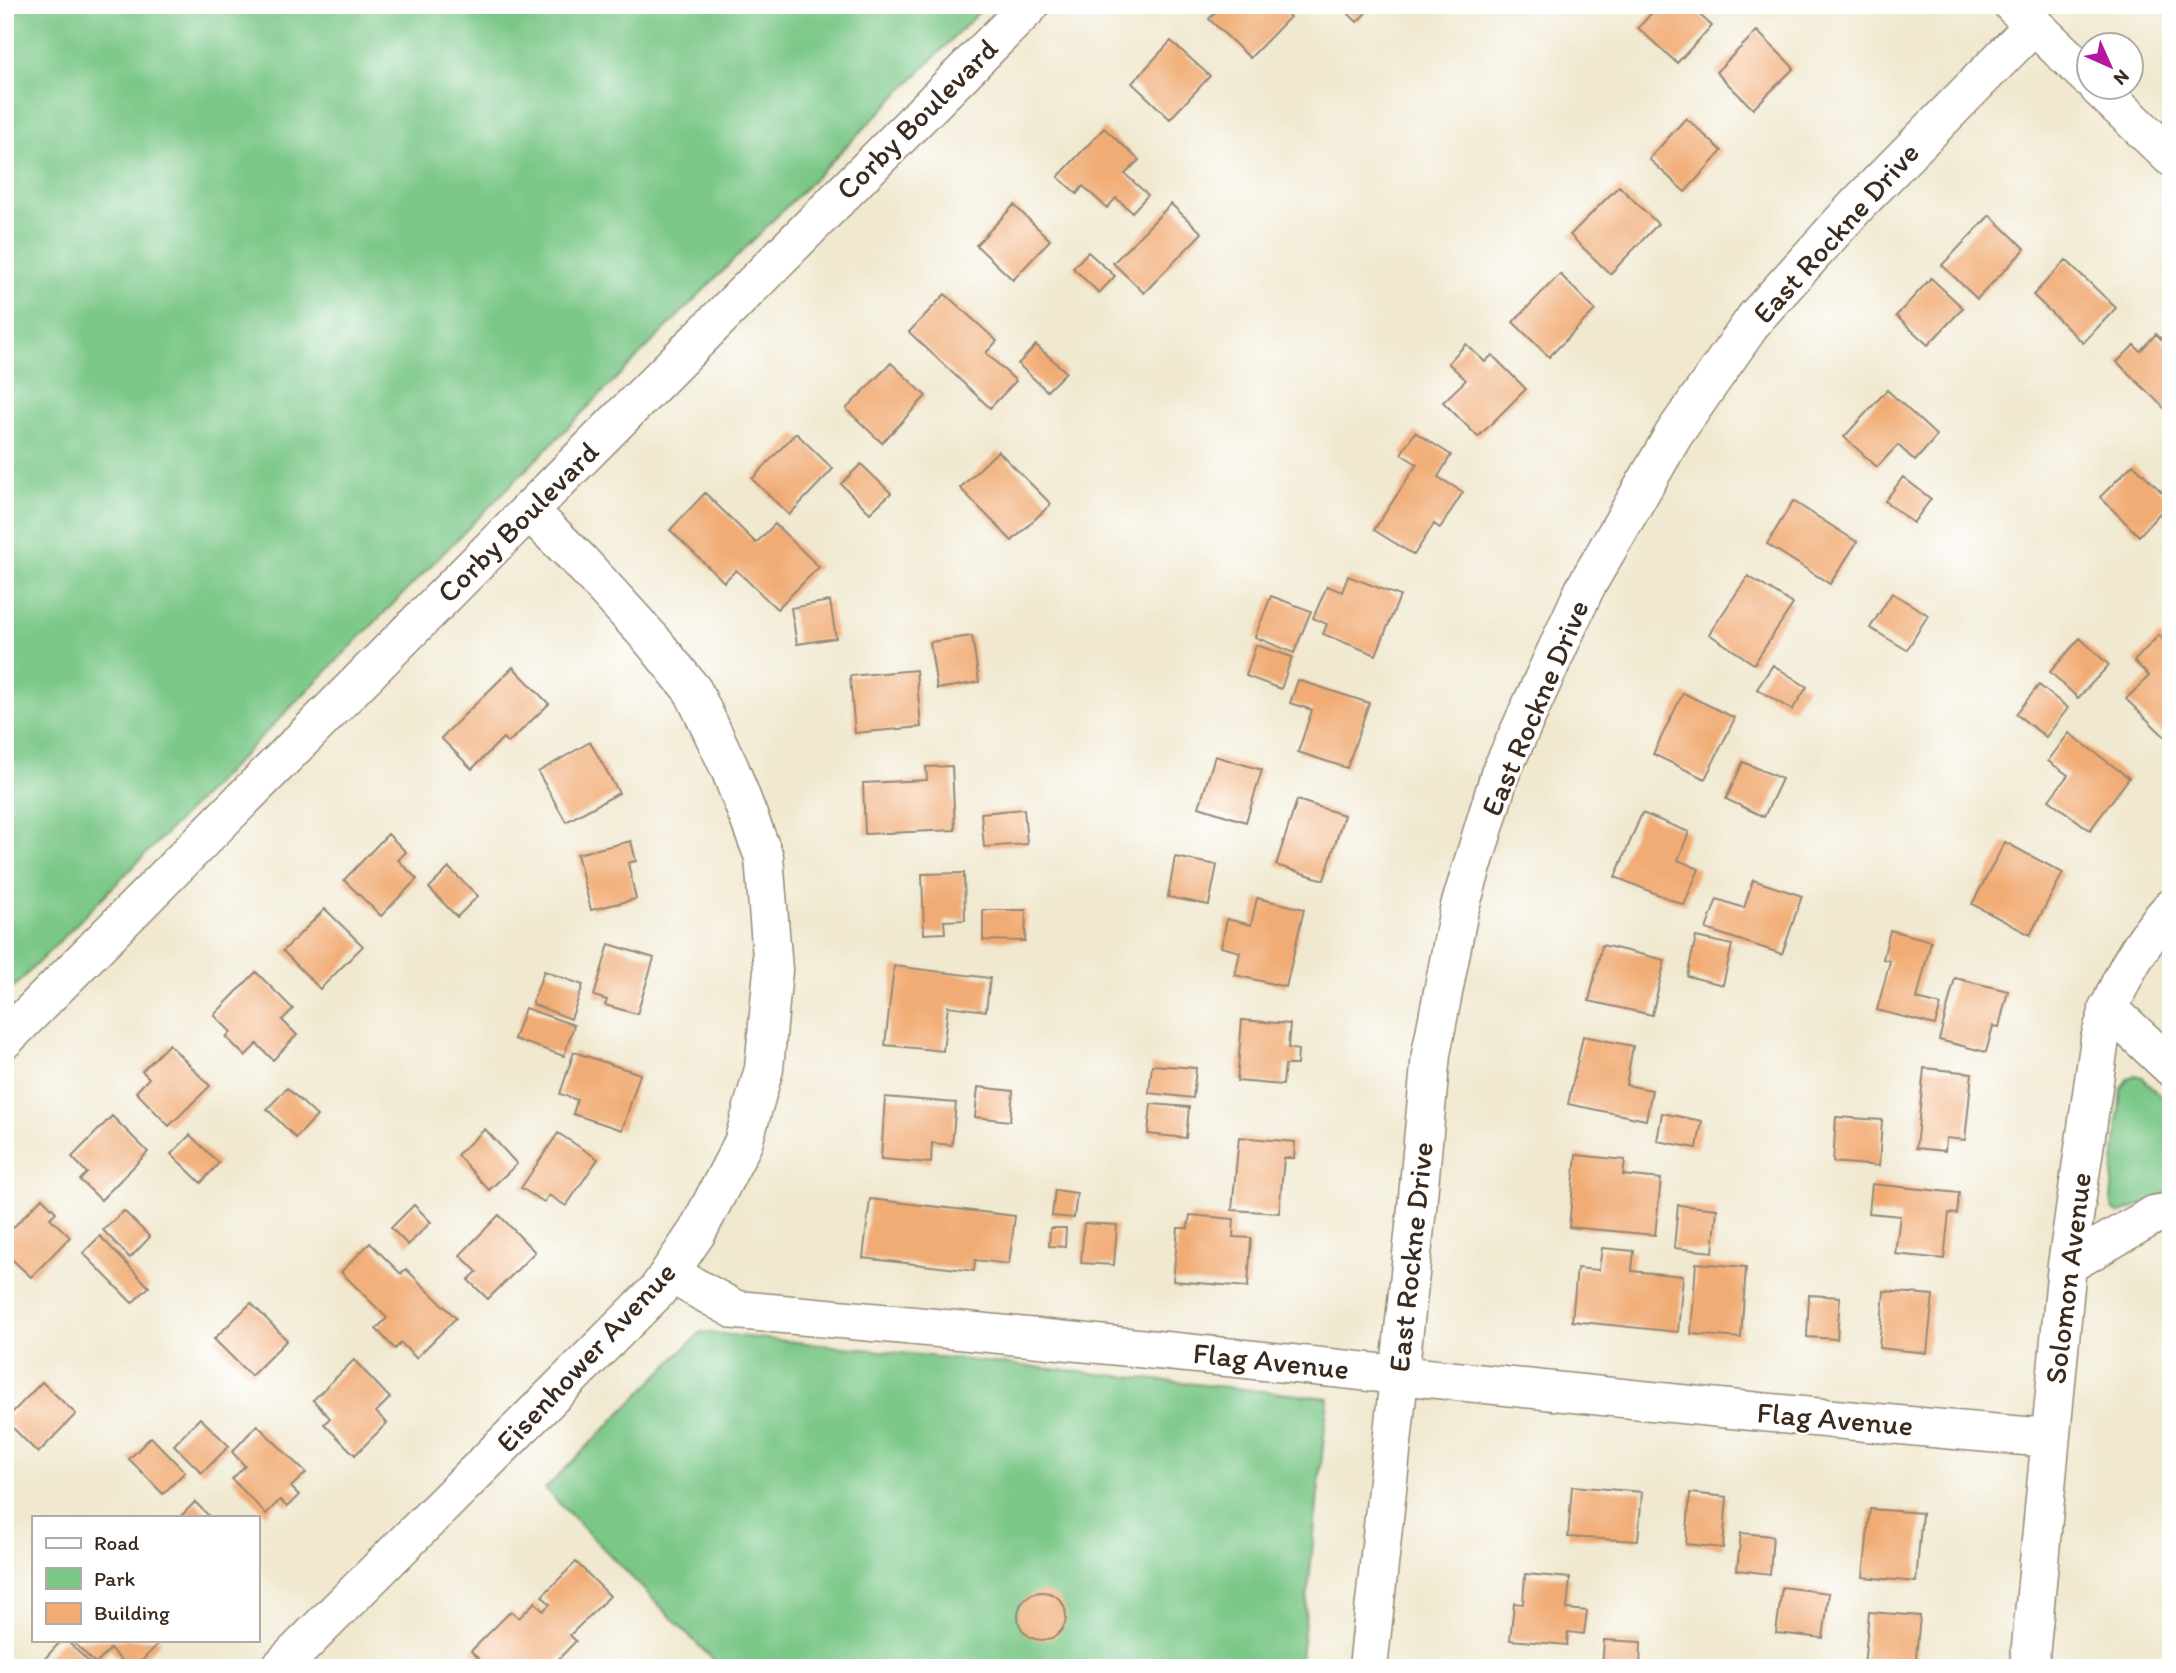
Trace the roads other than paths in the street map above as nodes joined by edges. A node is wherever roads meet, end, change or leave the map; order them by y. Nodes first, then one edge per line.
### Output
1 (1030, 5) edge
2 (2024, 15) edge
3 (2074, 63) edge
4 (2114, 102) edge
5 (2171, 157) edge
6 (529, 511) junction
7 (2171, 908) edge
8 (2108, 1008) junction
9 (5, 1039) edge
10 (2171, 1068) edge
11 (2171, 1212) edge
12 (2067, 1265) junction
13 (669, 1273) junction
14 (1399, 1374) junction
15 (2050, 1438) junction
16 (280, 1668) edge
17 (1368, 1668) edge
18 (2029, 1668) edge

1 - 6 street, Corby Boulevard
2 - 3 street
2 - 14 street, East Rockne Drive
4 - 5 street
6 - 9 street, Corby Boulevard
6 - 13 street, Eisenhower Avenue
7 - 8 street, Solomon Avenue
8 - 10 street
8 - 12 street, Solomon Avenue
11 - 12 street
12 - 15 street, Solomon Avenue
13 - 14 street, Flag Avenue
13 - 16 street, Eisenhower Avenue
14 - 15 street, Flag Avenue
14 - 17 street, East Rockne Drive
15 - 18 street, Solomon Avenue

